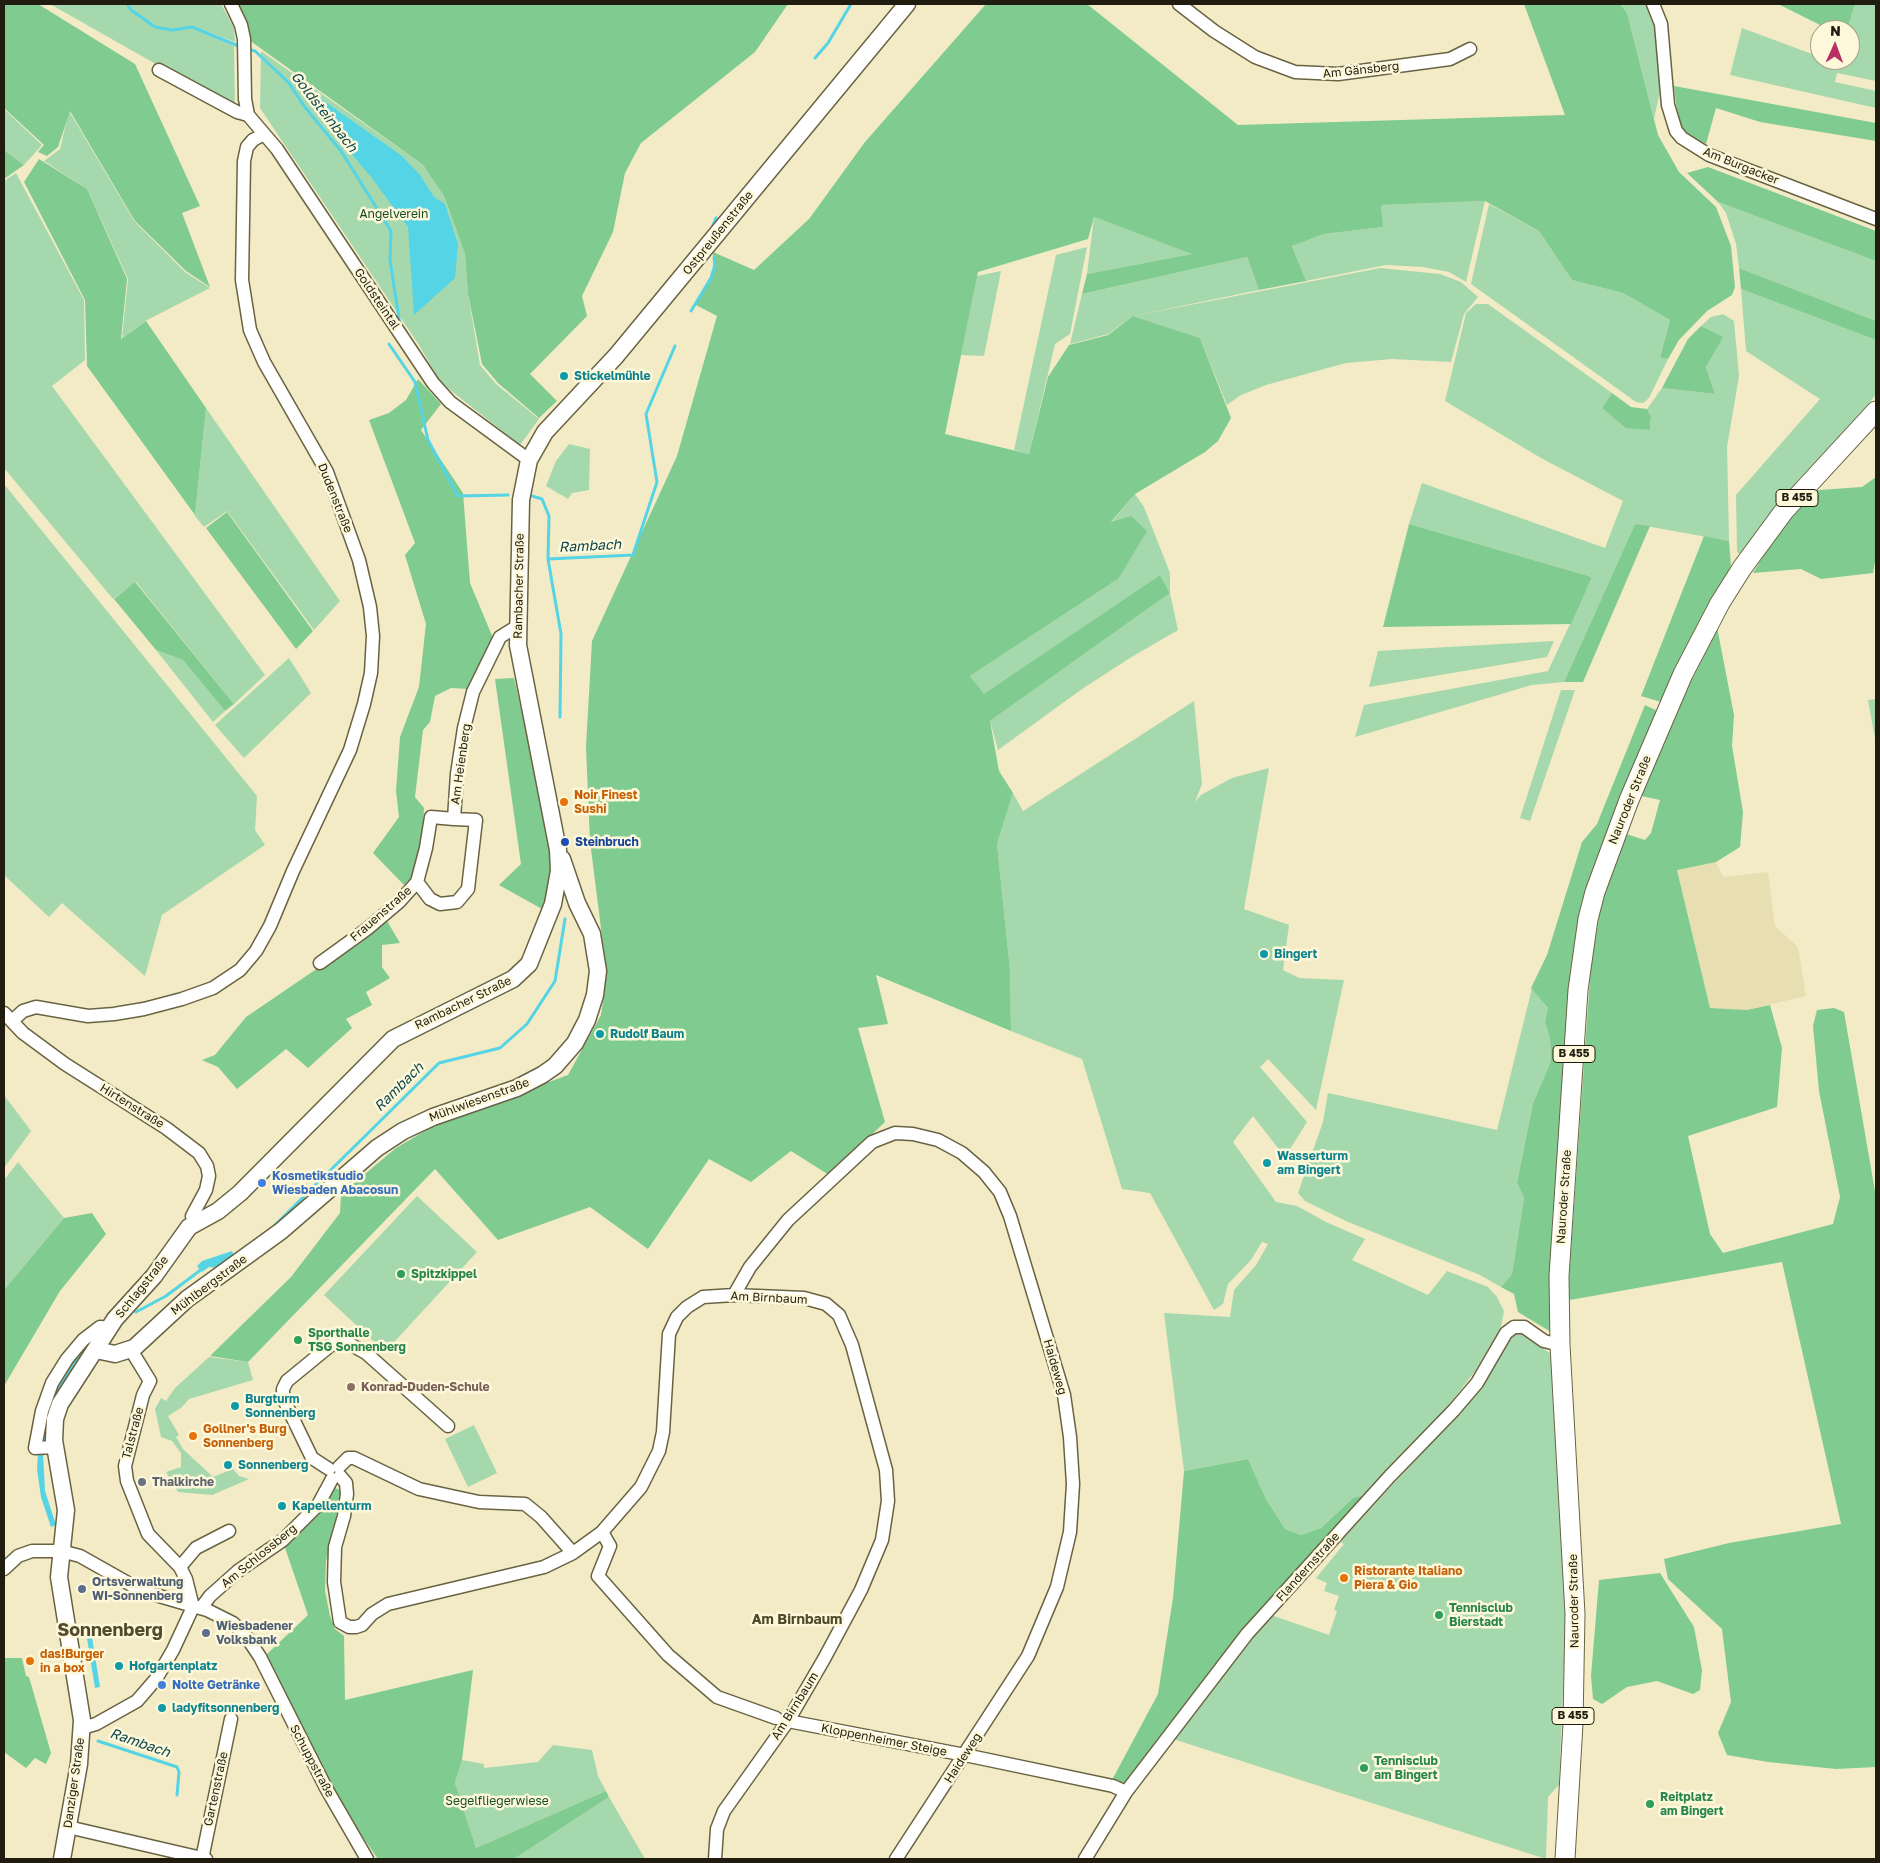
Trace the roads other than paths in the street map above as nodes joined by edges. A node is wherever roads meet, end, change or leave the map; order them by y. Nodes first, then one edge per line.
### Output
1 (231, 4) edge
2 (907, 4) edge
3 (1179, 4) edge
4 (1653, 4) edge
5 (1470, 49) dead end
6 (159, 70) dead end
7 (248, 115) junction
8 (264, 134) junction
9 (1876, 219) edge
10 (1876, 411) edge
11 (528, 460) junction
12 (516, 627) junction
13 (454, 819) junction
14 (558, 850) junction
15 (417, 882) junction
16 (577, 902) junction
17 (553, 904) junction
18 (320, 964) dead end
19 (8, 1017) edge
20 (194, 1224) junction
21 (266, 1243) joint
22 (734, 1295) junction
23 (110, 1328) junction
24 (1560, 1345) junction
25 (96, 1350) junction
26 (131, 1350) junction
27 (448, 1426) dead end
28 (55, 1446) junction
29 (335, 1473) junction
30 (229, 1531) dead end
31 (602, 1532) junction
32 (61, 1551) junction
33 (573, 1553) junction
34 (180, 1567) junction
35 (4, 1569) edge
36 (197, 1608) junction
37 (230, 1718) dead end
38 (782, 1720) junction
39 (82, 1728) junction
40 (965, 1755) junction
41 (1126, 1792) junction
42 (68, 1827) junction
43 (62, 1859) edge
44 (203, 1859) edge
45 (367, 1859) edge
46 (714, 1859) edge
47 (896, 1859) edge
48 (1084, 1859) edge
49 (1565, 1859) edge

1 - 7 street
2 - 11 main road, Ostpreußenstraße
3 - 5 street, Am Gänsberg
4 - 9 street, Am Burgacker
6 - 7 street, Goldsteintal
7 - 8 street, Goldsteintal
8 - 11 street, Goldsteintal
8 - 19 street, Dudenstraße
10 - 24 main road, Nauroder Straße / B 455
11 - 12 main road, Rambacher Straße
12 - 13 street, Am Heienberg
12 - 14 main road, Rambacher Straße
13 - 15 street, Frauenstraße
13 - 15 street, Am Heienberg
14 - 16 main road, Mühlwiesenstraße
14 - 17 main road, Rambacher Straße
15 - 18 street, Frauenstraße
16 - 17 main road
16 - 21 main road, Mühlwiesenstraße
17 - 20 main road, Rambacher Straße
19 - 20 street, Hirtenstraße
20 - 23 main road, Schlagstraße
21 - 26 main road, Mühlbergstraße
22 - 31 street, Am Birnbaum
22 - 38 street, Am Birnbaum
22 - 40 street, Haideweg
23 - 25 main road, Schlagstraße
23 - 28 street
24 - 41 street, Flandernstraße
24 - 49 main road, Nauroder Straße / B 455
25 - 26 main road
25 - 28 main road, Schlagstraße
26 - 34 street, Talstraße
27 - 29 street
28 - 32 main road, Schlagstraße
29 - 33 street
29 - 33 street, Am Birnbaum
29 - 36 street, Am Schlossberg
30 - 34 street
31 - 33 street, Am Birnbaum
31 - 38 street, Kloppenheimer Steige
32 - 35 street, Schuppstraße
32 - 36 street, Schuppstraße
32 - 39 main road, Schlagstraße
34 - 36 street, Talstraße
36 - 39 street, Danziger Straße
36 - 45 street, Schuppstraße
37 - 44 street, Gartenstraße
38 - 40 street, Kloppenheimer Steige
38 - 46 street, Am Birnbaum
39 - 42 main road, Danziger Straße
40 - 41 street, Kloppenheimer Steige
40 - 47 street, Haideweg
41 - 48 street, Flandernstraße
42 - 43 main road, Danziger Straße
42 - 44 street

